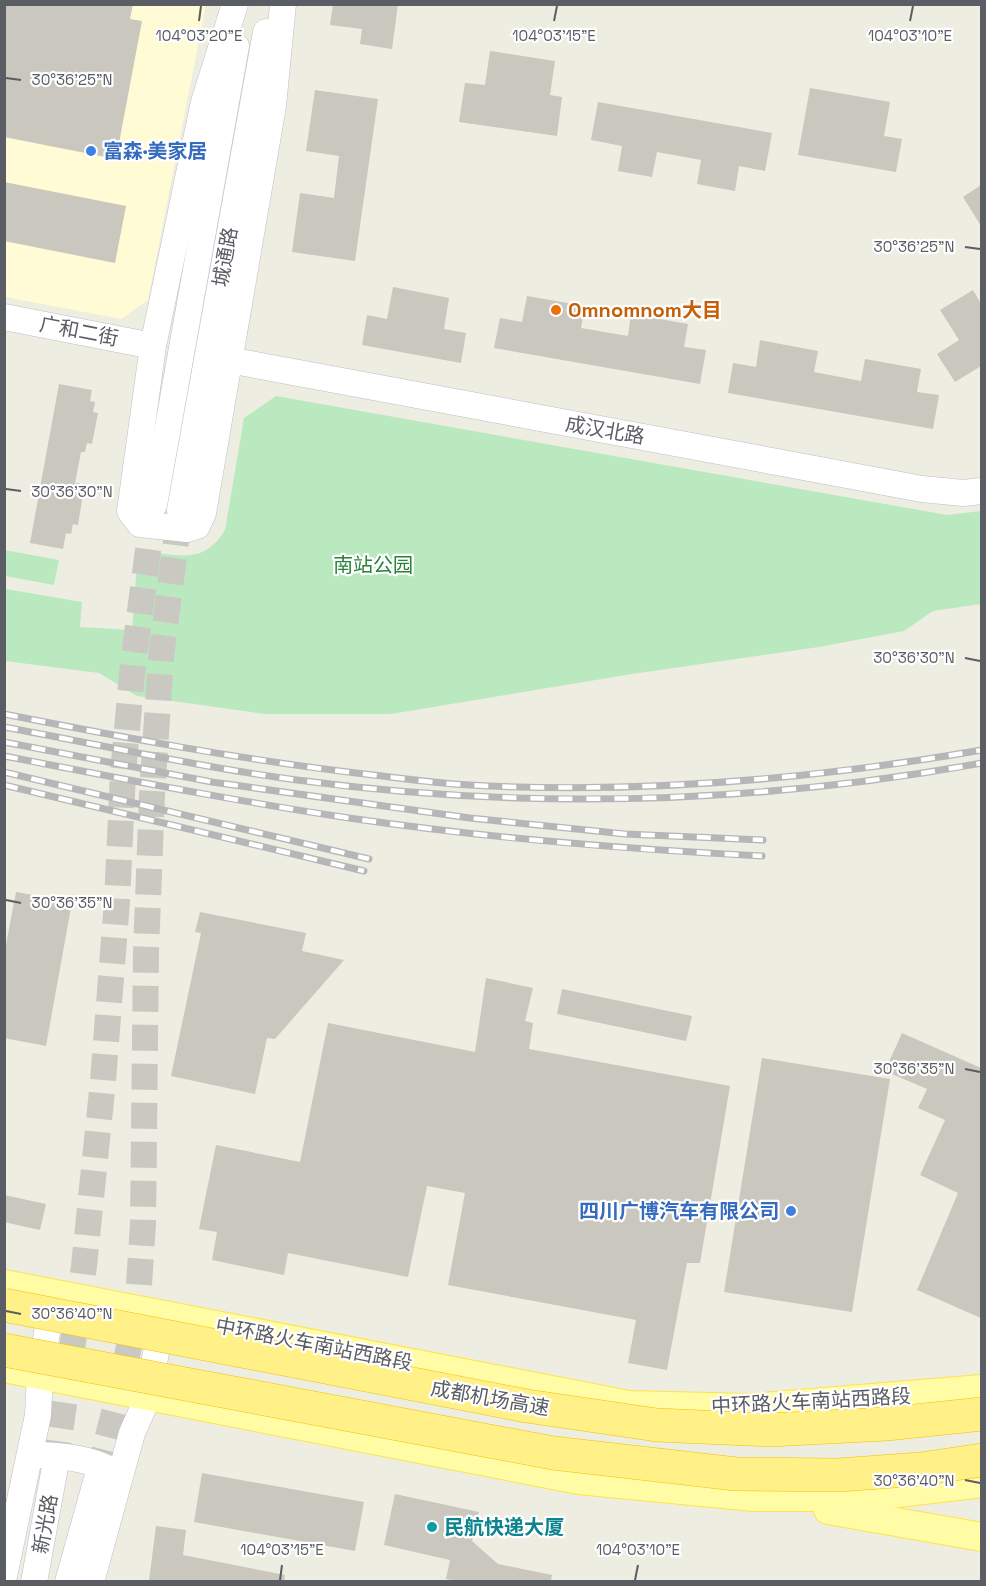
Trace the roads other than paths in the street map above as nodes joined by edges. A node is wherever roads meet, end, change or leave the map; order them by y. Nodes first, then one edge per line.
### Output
1 (235, 4) edge
2 (244, 4) edge
3 (271, 4) edge
4 (283, 4) edge
5 (4, 317) edge
6 (153, 346) junction
7 (229, 360) junction
8 (981, 491) edge
9 (154, 505) tunnel mouth
10 (180, 510) tunnel mouth
11 (4, 1284) edge
12 (53, 1293) junction
13 (4, 1305) edge
14 (163, 1314) junction
15 (4, 1350) edge
16 (4, 1368) edge
17 (40, 1375) junction
18 (981, 1389) edge
19 (148, 1397) junction
20 (981, 1414) edge
21 (28, 1455) junction
22 (981, 1460) edge
23 (55, 1467) tunnel mouth
24 (109, 1477) junction
25 (981, 1483) edge
26 (754, 1497) junction
27 (981, 1537) edge
28 (4, 1576) edge
29 (34, 1581) edge
30 (68, 1581) edge
31 (91, 1581) edge

1 - 6 street
2 - 9 street, 城通路
3 - 10 street, 城通路
4 - 7 street
5 - 6 street, 广和二街
6 - 7 street
7 - 8 street, 成汉北路
11 - 12 main road, 中环路火车南站西路段
12 - 14 main road, 中环路火车南站西路段
12 - 17 street
13 - 20 highway, 成都机场高速, bridge
14 - 18 main road, 中环路火车南站西路段
14 - 19 street
15 - 22 highway, bridge
16 - 17 main road
17 - 19 main road
17 - 21 street
19 - 24 street
19 - 26 main road
21 - 24 street
21 - 28 street
23 - 29 street, 新光路
24 - 30 street
24 - 31 street
25 - 26 main road
26 - 27 main road

